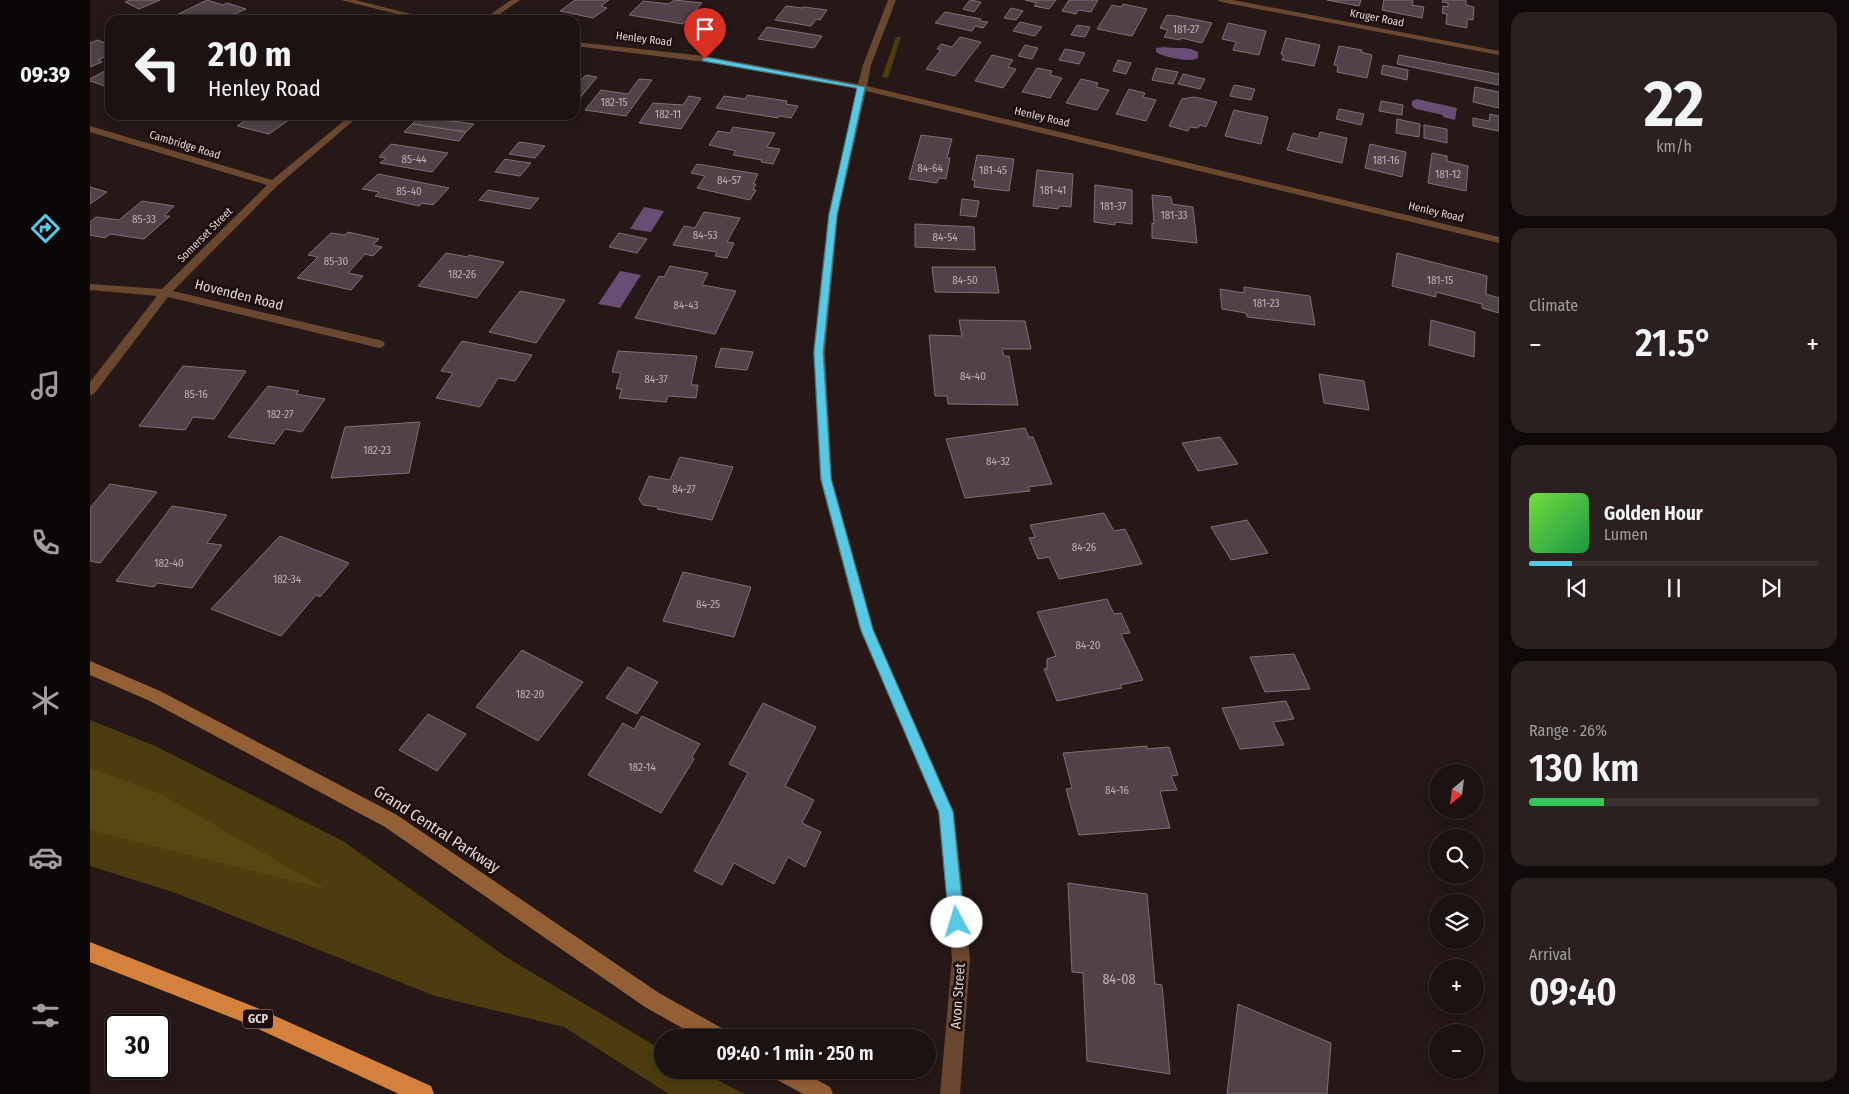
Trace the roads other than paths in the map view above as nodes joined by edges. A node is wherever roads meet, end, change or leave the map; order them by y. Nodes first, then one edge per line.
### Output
1 (345, 0) edge
2 (516, 0) edge
3 (892, 0) edge
4 (1221, 0) edge
5 (410, 15) edge
6 (494, 15) edge
7 (580, 45) edge
8 (1499, 53) edge
9 (861, 87) junction
10 (350, 120) edge
11 (90, 129) edge
12 (274, 184) junction
13 (1499, 240) edge
14 (90, 287) edge
15 (165, 293) junction
16 (378, 344) dead end
17 (90, 391) edge
18 (90, 668) edge
19 (90, 952) edge
20 (704, 1029) edge
21 (796, 1079) edge
22 (423, 1094) edge
23 (823, 1094) edge
24 (950, 1094) edge

1 - 5 street
2 - 6 street
3 - 9 street, Avon Street
4 - 8 street, Kruger Road
7 - 9 street, Henley Road
9 - 13 street, Henley Road
9 - 24 street, Avon Street
10 - 12 street, Somerset Street
11 - 12 street, Cambridge Road
12 - 15 street, Somerset Street
14 - 15 street, Hovenden Road
15 - 16 street, Hovenden Road
15 - 17 street, Somerset Street
18 - 20 main road, Grand Central Parkway
19 - 22 highway, GCP
21 - 23 main road

